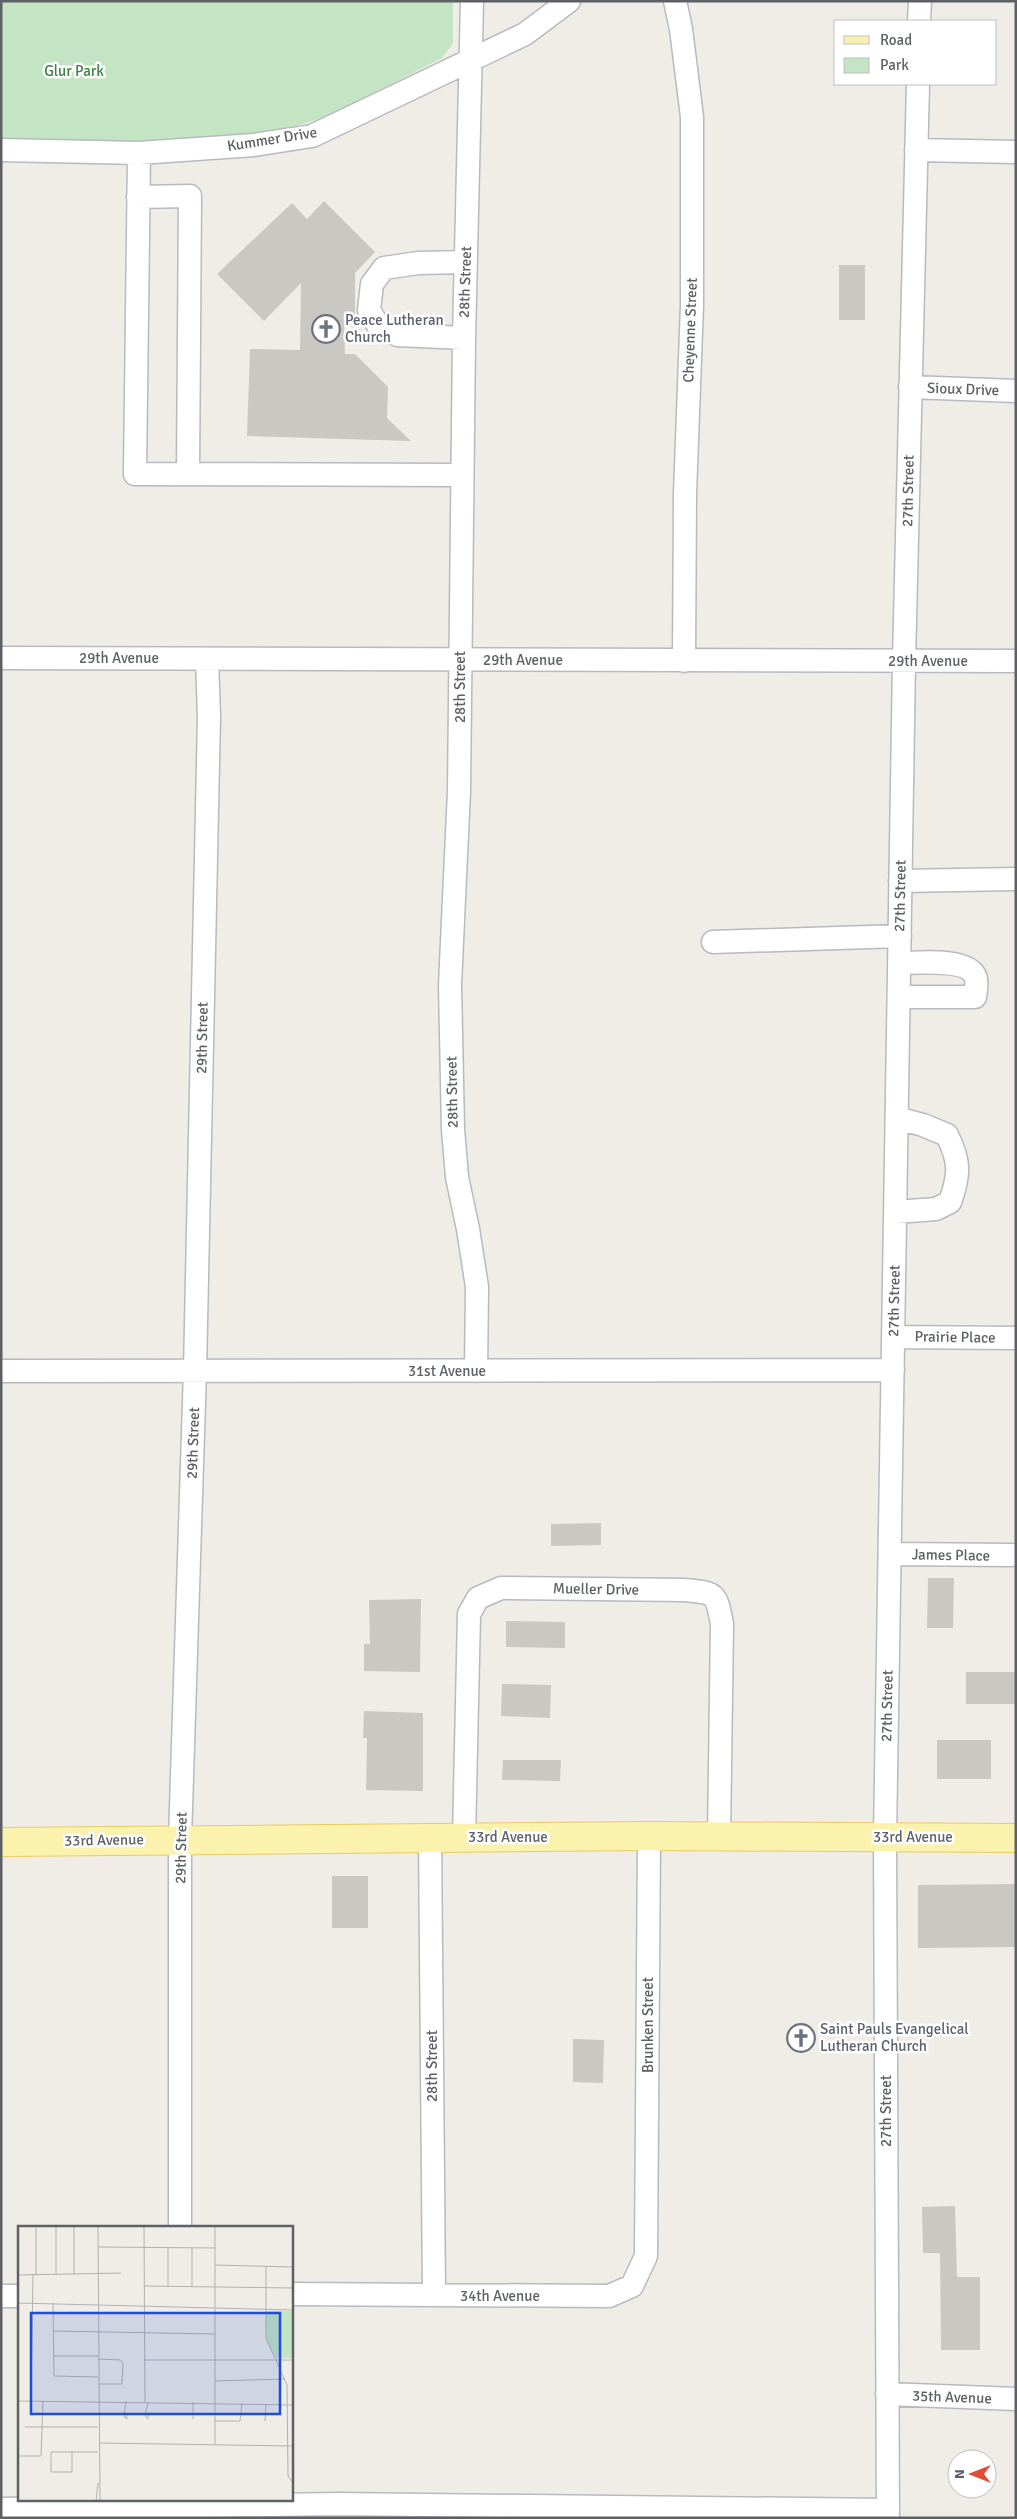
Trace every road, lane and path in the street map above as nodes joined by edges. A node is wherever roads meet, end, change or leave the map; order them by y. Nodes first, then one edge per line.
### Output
1 (472, 1) edge
2 (569, 1) edge
3 (675, 1) edge
4 (920, 1) edge
5 (919, 20) edge
6 (471, 60) junction
7 (918, 85) edge
8 (1, 150) edge
9 (916, 150) junction
10 (1016, 152) edge
11 (139, 153) junction
12 (138, 197) junction
13 (466, 262) junction
14 (464, 338) junction
15 (910, 388) junction
16 (1016, 391) edge
17 (188, 474) junction
18 (462, 474) junction
19 (1, 658) edge
20 (206, 659) junction
21 (460, 660) junction
22 (1016, 660) edge
23 (684, 661) junction
24 (904, 661) junction
25 (1016, 879) edge
26 (900, 881) junction
27 (900, 936) junction
28 (713, 942) dead end
29 (899, 963) junction
30 (899, 997) junction
31 (897, 1118) junction
32 (896, 1212) junction
33 (893, 1336) junction
34 (1016, 1338) edge
35 (893, 1370) junction
36 (195, 1371) junction
37 (476, 1371) junction
38 (1, 1372) edge
39 (890, 1554) junction
40 (1015, 1554) edge
41 (649, 1836) junction
42 (430, 1837) junction
43 (464, 1837) junction
44 (719, 1837) junction
45 (885, 1837) junction
46 (180, 1838) junction
47 (1016, 1838) edge
48 (1, 1842) edge
49 (647, 2214) joint
50 (180, 2226) edge
51 (292, 2294) edge
52 (434, 2295) junction
53 (1, 2296) edge
54 (18, 2296) edge
55 (888, 2394) junction
56 (1016, 2399) edge
57 (1, 2509) edge
58 (888, 2514) edge

1 - 6 street, 28th Street
2 - 6 street, Kummer Drive
3 - 23 street, Cheyenne Street
4 - 5 street
6 - 11 street, Kummer Drive
6 - 13 street, 28th Street
7 - 9 street, 27th Street
8 - 11 street, Kummer Drive
9 - 10 street
9 - 15 street, 27th Street
11 - 12 street
12 - 17 street
12 - 17 street
13 - 14 street, 28th Street
13 - 14 street
14 - 18 street, 28th Street
15 - 16 street, Sioux Drive
15 - 24 street, 27th Street
17 - 18 street
18 - 21 street, 28th Street
19 - 20 street, 29th Avenue
20 - 21 street, 29th Avenue
20 - 36 street, 29th Street
21 - 23 street, 29th Avenue
21 - 37 street, 28th Street
22 - 24 street, 29th Avenue
23 - 24 street, 29th Avenue
24 - 26 street, 27th Street
25 - 26 street
26 - 27 street, 27th Street
27 - 28 street
27 - 29 street, 27th Street
29 - 30 street, 27th Street
29 - 30 street
30 - 31 street, 27th Street
31 - 32 street, 27th Street
31 - 32 street
32 - 33 street, 27th Street
33 - 34 street, Prairie Place
33 - 35 street, 27th Street
35 - 37 street, 31st Avenue
35 - 39 street, 27th Street
36 - 37 street, 31st Avenue
36 - 38 street, 31st Avenue
36 - 46 street, 29th Street
39 - 40 street, James Place
39 - 45 street, 27th Street
41 - 43 main road, 33rd Avenue
41 - 44 main road, 33rd Avenue
41 - 49 street, Brunken Street
42 - 43 main road, 33rd Avenue
42 - 46 main road, 33rd Avenue
42 - 52 street, 28th Street
43 - 44 street, Mueller Drive
44 - 45 main road, 33rd Avenue
45 - 47 main road, 33rd Avenue
45 - 55 street, 27th Street
46 - 48 main road, 33rd Avenue
46 - 50 street, 29th Street
49 - 52 street, 34th Avenue
51 - 52 street, 34th Avenue
53 - 54 street
55 - 56 street, 35th Avenue
55 - 58 street, 27th Street
57 - 58 street

